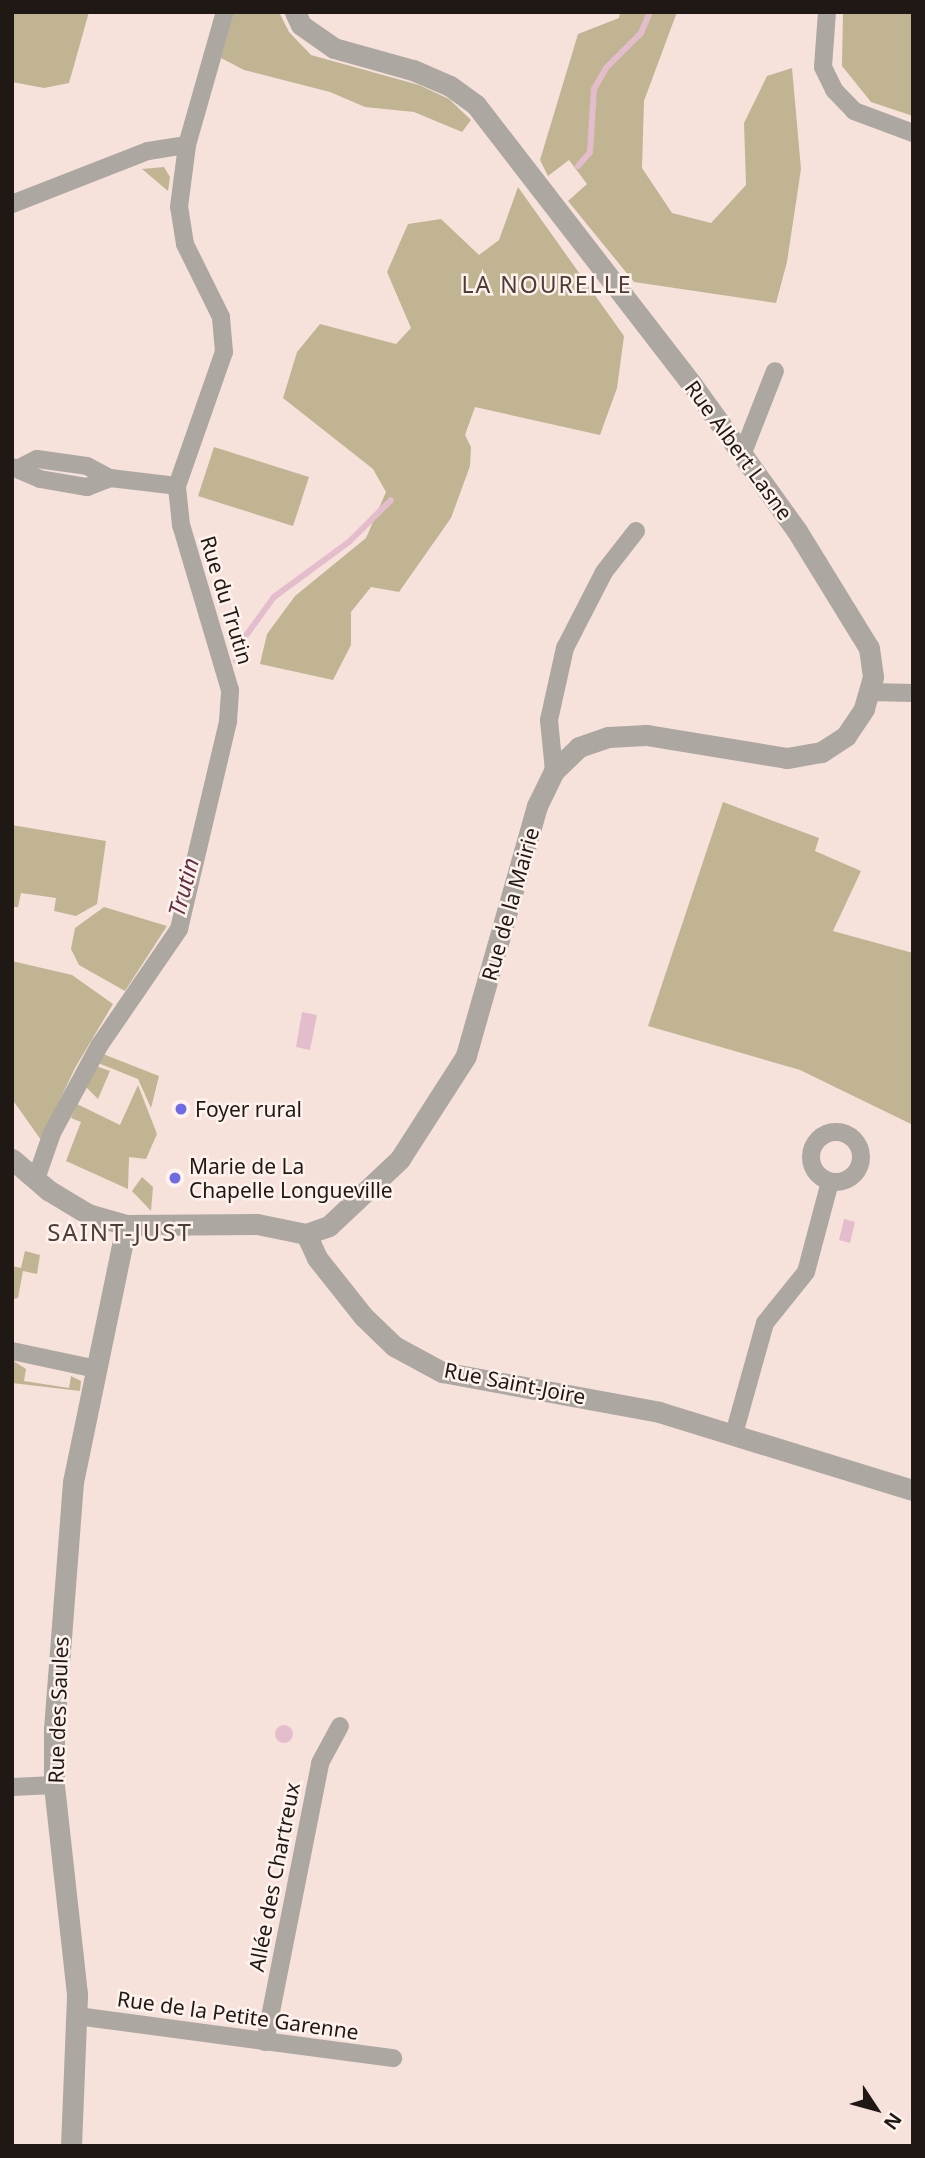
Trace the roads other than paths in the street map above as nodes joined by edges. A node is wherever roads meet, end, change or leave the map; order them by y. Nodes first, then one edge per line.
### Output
1 (225, 12) edge
2 (295, 12) edge
3 (827, 12) edge
4 (913, 133) edge
5 (187, 145) junction
6 (12, 204) edge
7 (775, 371) dead end
8 (742, 455) junction
9 (16, 468) edge
10 (177, 486) junction
11 (636, 531) dead end
12 (869, 692) junction
13 (913, 693) edge
14 (554, 771) junction
15 (12, 1158) edge
16 (36, 1179) junction
17 (830, 1182) dead end
18 (126, 1225) junction
19 (306, 1234) junction
20 (12, 1351) edge
21 (97, 1369) junction
22 (734, 1434) junction
23 (913, 1490) edge
24 (340, 1726) dead end
25 (54, 1785) junction
26 (12, 1787) edge
27 (77, 2016) junction
28 (265, 2042) junction
29 (393, 2058) dead end
30 (71, 2146) edge

1 - 5 street, Rue du Trutin
2 - 8 street, Rue Albert Lasne
3 - 4 street
5 - 6 street
5 - 10 street, Rue du Trutin
7 - 8 street
8 - 12 street, Rue Albert Lasne
9 - 10 street
10 - 16 street, Rue du Trutin
11 - 14 street
12 - 13 street
12 - 14 street, Rue Albert Lasne
14 - 19 street, Rue de la Mairie
15 - 16 street
16 - 18 street
17 - 22 street
18 - 19 street
18 - 21 street, Rue des Saules
19 - 22 street, Rue Saint-Joire
20 - 21 street
21 - 25 street, Rue des Saules
22 - 23 street, Rue Saint-Joire
24 - 28 street, Allée des Chartreux
25 - 26 street
25 - 27 street, Rue des Saules
27 - 28 street, Rue de la Petite Garenne
27 - 30 street, Rue des Saules
28 - 29 street, Rue de la Petite Garenne

